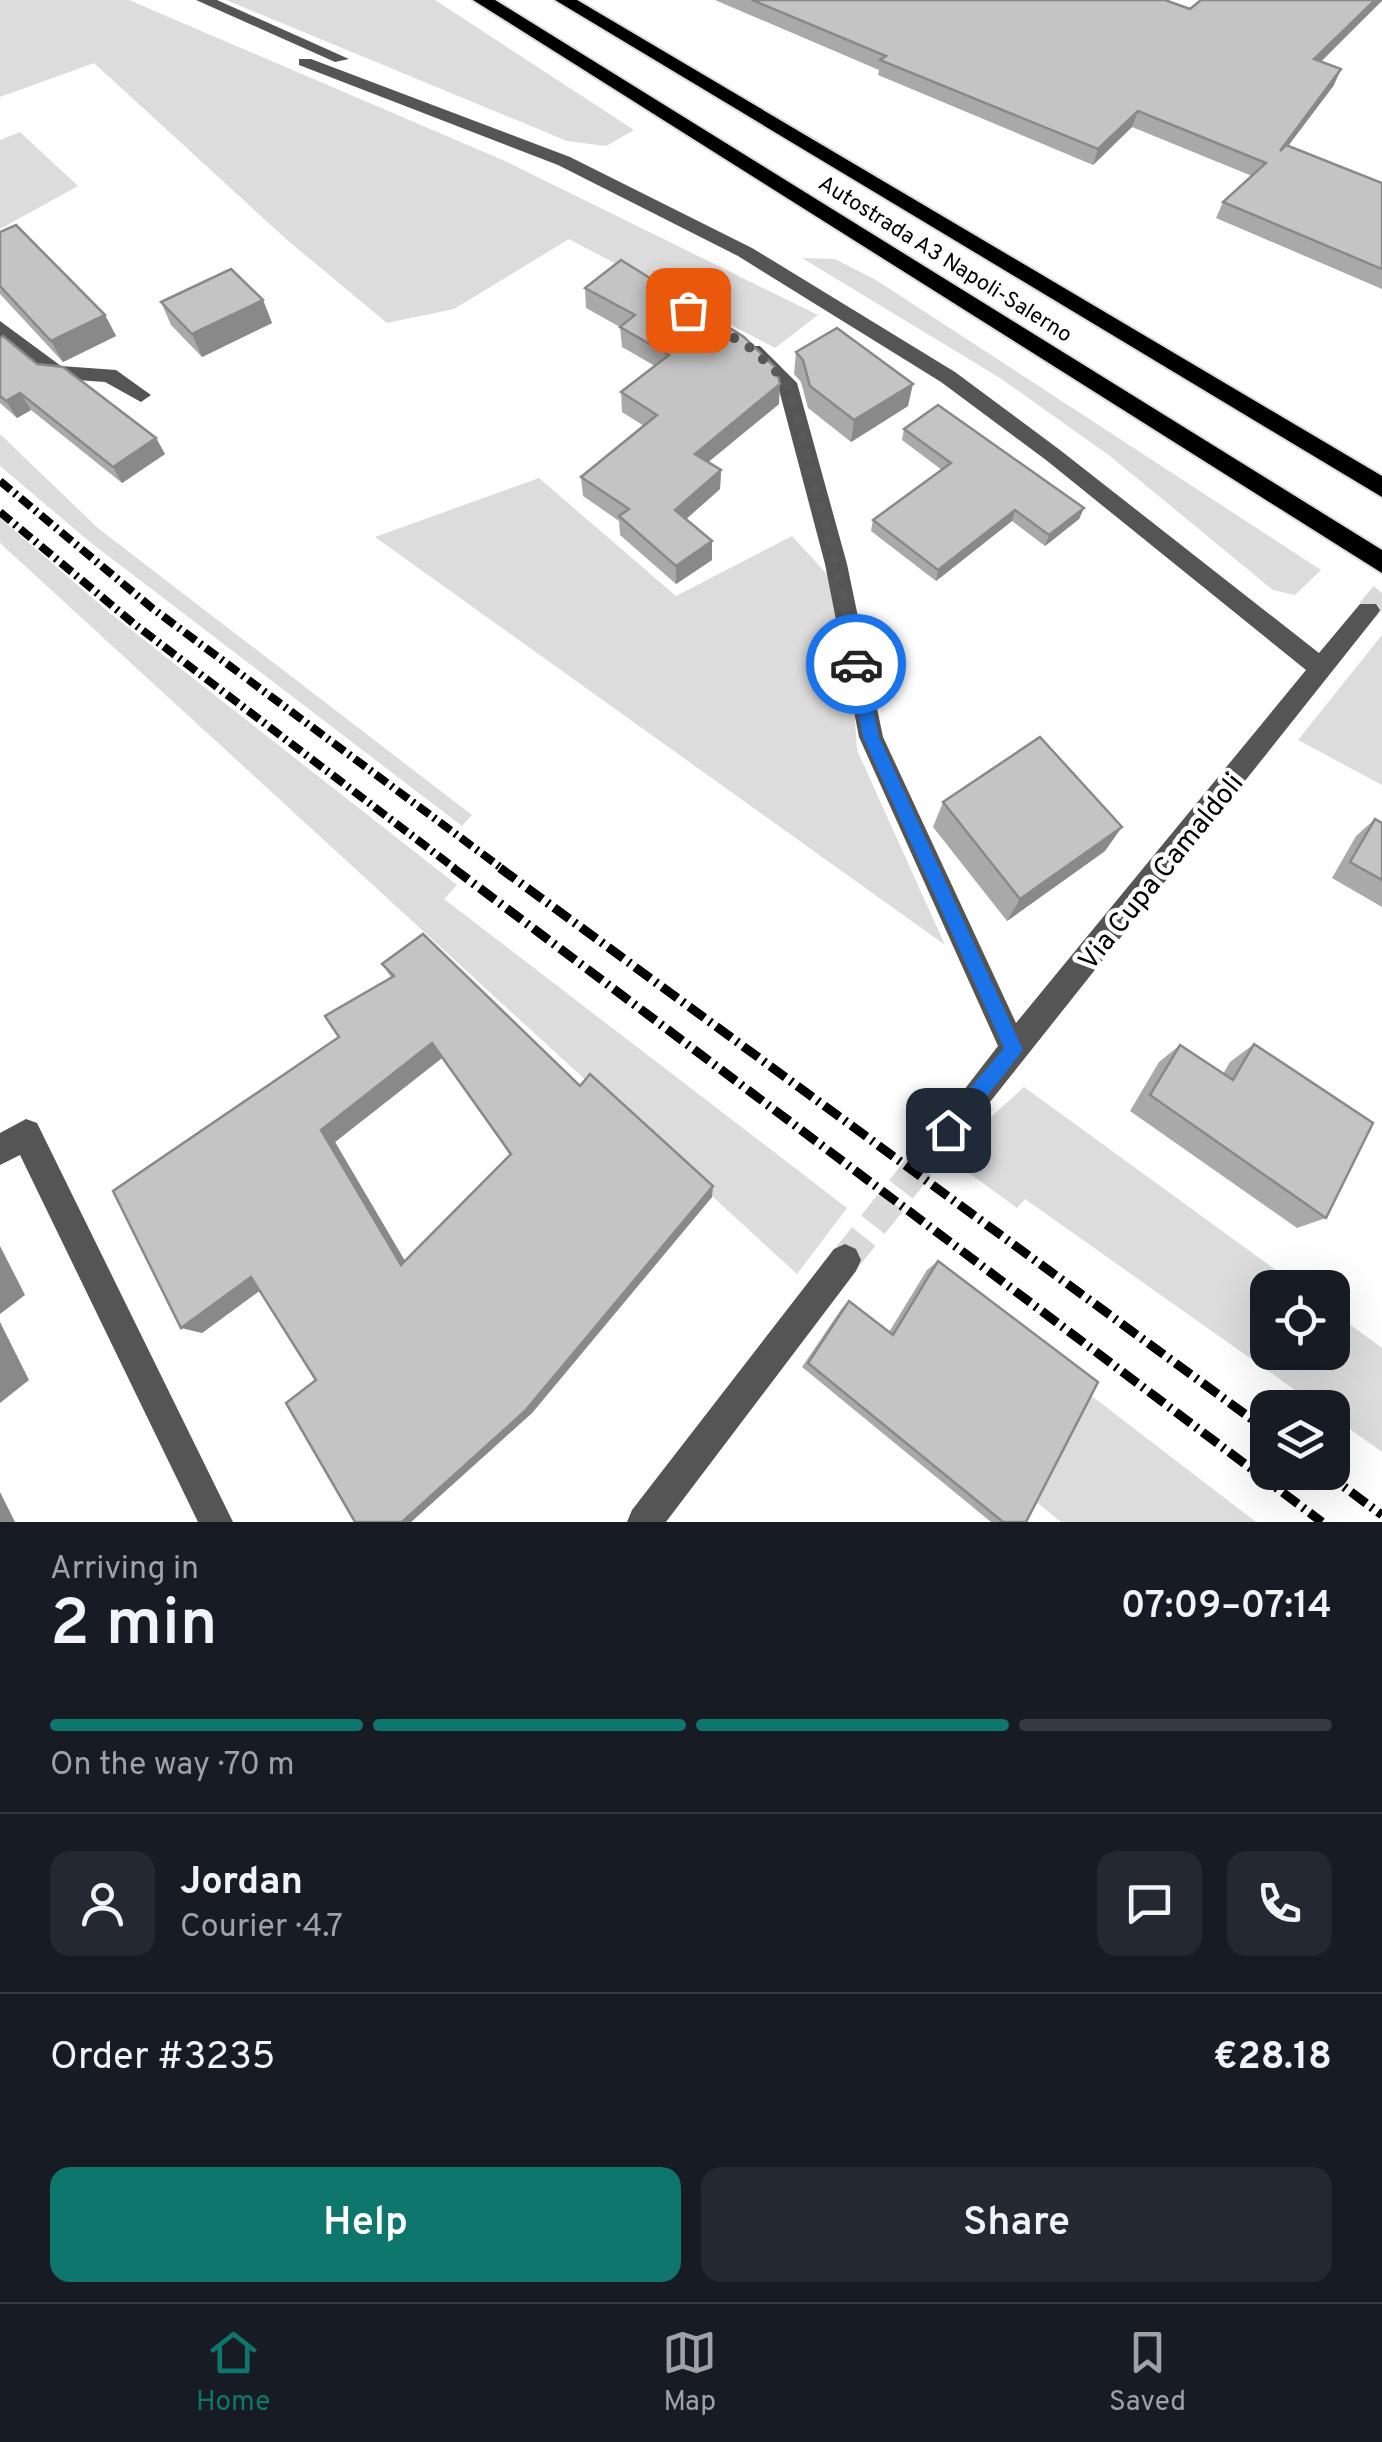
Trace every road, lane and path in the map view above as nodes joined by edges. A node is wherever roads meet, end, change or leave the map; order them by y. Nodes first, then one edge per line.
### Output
1 (204, 0) edge
2 (482, 0) edge
3 (564, 0) edge
4 (305, 62) dead end
5 (404, 100) junction
6 (0, 327) edge
7 (736, 340) edge
8 (141, 396) dead end
9 (1382, 488) edge
10 (1382, 563) edge
11 (1368, 610) tunnel mouth
12 (1319, 667) junction
13 (1014, 1050) junction
14 (948, 1130) tunnel mouth
15 (0, 1150) edge
16 (845, 1260) tunnel mouth
17 (216, 1522) edge
18 (644, 1522) edge

1 - 5 street
2 - 10 highway, Autostrada A3 Napoli-Salerno
3 - 9 highway, Autostrada A3 Napoli-Salerno
4 - 5 street
5 - 12 street
6 - 8 street
7 - 13 street
11 - 12 street, Via Cupa Camaldoli
12 - 13 street, Via Cupa Camaldoli
13 - 14 street, Via Cupa Camaldoli
15 - 17 street
16 - 18 street

